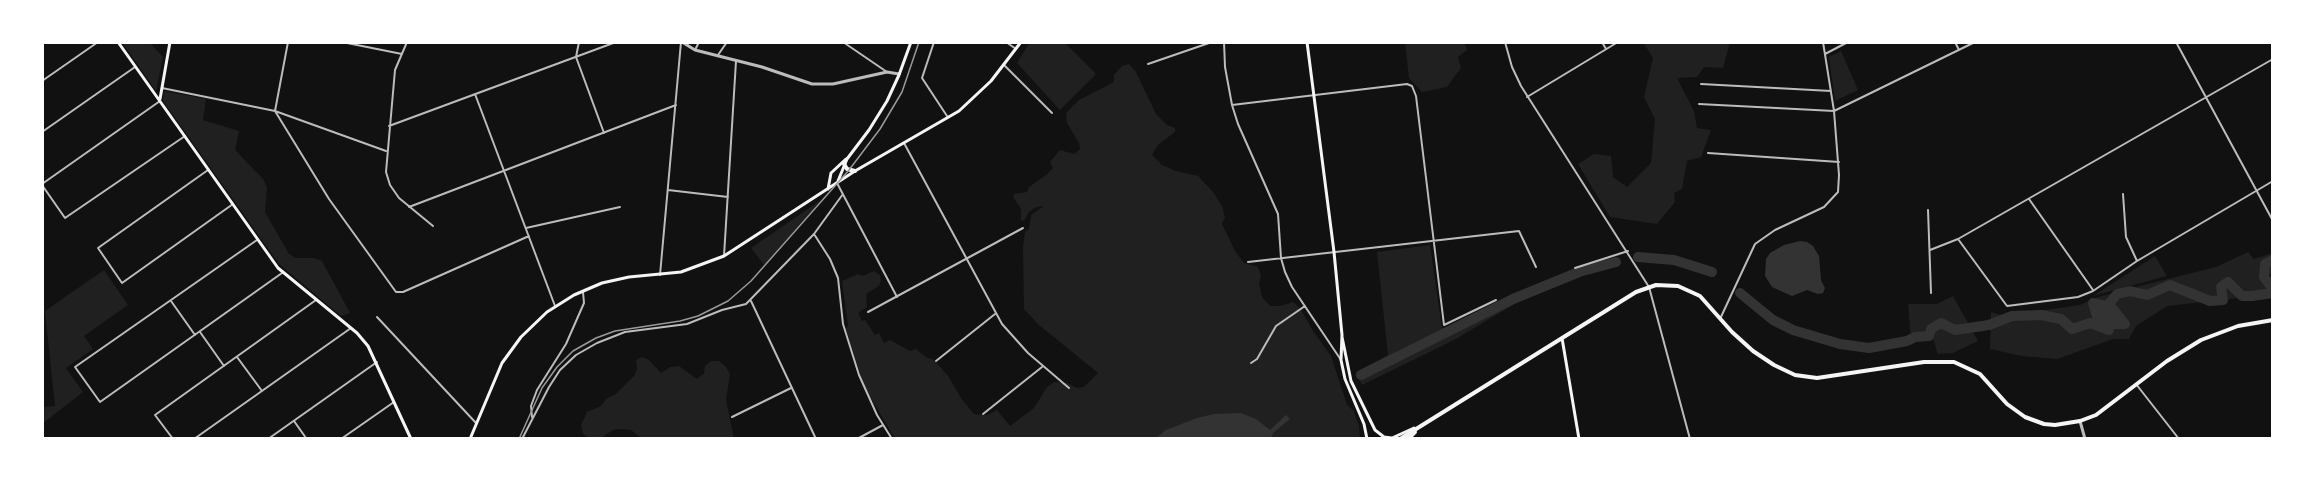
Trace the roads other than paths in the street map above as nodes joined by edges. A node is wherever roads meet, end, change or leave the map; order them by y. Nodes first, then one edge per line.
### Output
1 (98, 42) edge
2 (118, 42) edge
3 (170, 42) edge
4 (288, 42) edge
5 (342, 42) edge
6 (407, 42) edge
7 (579, 42) edge
8 (616, 42) edge
9 (682, 42) edge
10 (699, 42) edge
11 (727, 42) edge
12 (843, 42) edge
13 (911, 42) edge
14 (934, 42) edge
15 (1006, 42) edge
16 (1021, 42) edge
17 (1212, 42) edge
18 (1224, 42) edge
19 (1307, 42) edge
20 (1505, 42) edge
21 (1602, 42) edge
22 (1618, 42) edge
23 (1823, 42) edge
24 (1848, 42) edge
25 (1955, 42) edge
26 (1975, 42) edge
27 (2176, 42) edge
28 (1016, 49) junction
29 (695, 50) junction
30 (1606, 50) junction
31 (1959, 50) junction
32 (402, 54) junction
33 (1825, 54) junction
34 (717, 56) junction
35 (576, 57) junction
36 (2273, 59) edge
37 (736, 61) junction
38 (1148, 64) dead end
39 (1005, 65) junction
40 (135, 67) junction
41 (887, 72) junction
42 (899, 75) junction
43 (42, 81) edge
44 (1701, 84) dead end
45 (162, 88) junction
46 (1831, 91) junction
47 (475, 94) junction
48 (1314, 95) junction
49 (1527, 97) junction
50 (2207, 97) junction
51 (160, 101) junction
52 (676, 105) junction
53 (1232, 105) junction
54 (1699, 105) dead end
55 (275, 111) junction
56 (1834, 111) junction
57 (1052, 113) dead end
58 (948, 118) junction
59 (389, 126) junction
60 (42, 132) edge
61 (604, 133) junction
62 (184, 136) junction
63 (904, 144) junction
64 (386, 151) junction
65 (1708, 153) dead end
66 (847, 159) junction
67 (1839, 162) junction
68 (844, 164) junction
69 (208, 170) junction
70 (504, 171) junction
71 (855, 171) junction
72 (2273, 181) edge
73 (837, 183) junction
74 (42, 184) edge
75 (828, 189) junction
76 (668, 190) junction
77 (2256, 190) junction
78 (843, 194) junction
79 (2123, 194) dead end
80 (728, 197) junction
81 (2029, 199) junction
82 (232, 204) junction
83 (409, 207) junction
84 (620, 207) dead end
85 (1928, 210) dead end
86 (2273, 221) edge
87 (433, 226) dead end
88 (525, 228) junction
89 (1023, 228) dead end
90 (814, 234) junction
91 (529, 236) junction
92 (1958, 239) junction
93 (257, 240) junction
94 (1434, 241) junction
95 (1930, 250) junction
96 (1628, 251) junction
97 (1334, 252) junction
98 (724, 256) junction
99 (1281, 258) junction
100 (966, 259) junction
101 (2137, 261) junction
102 (1248, 262) dead end
103 (1536, 267) dead end
104 (1575, 268) dead end
105 (282, 273) junction
106 (660, 275) junction
107 (1649, 287) junction
108 (583, 291) junction
109 (2093, 291) junction
110 (1931, 293) dead end
111 (897, 297) junction
112 (170, 300) junction
113 (316, 300) junction
114 (1496, 300) dead end
115 (751, 301) junction
116 (555, 306) junction
117 (1305, 306) junction
118 (868, 312) dead end
119 (995, 314) junction
120 (377, 316) dead end
121 (1720, 319) junction
122 (2273, 320) edge
123 (351, 328) junction
124 (200, 332) junction
125 (195, 335) junction
126 (1342, 335) junction
127 (1562, 338) junction
128 (237, 357) junction
129 (1341, 360) junction
130 (936, 361) dead end
131 (377, 363) junction
132 (1251, 363) dead end
133 (224, 366) junction
134 (1042, 367) junction
135 (2136, 384) junction
136 (791, 388) junction
137 (1069, 388) dead end
138 (262, 391) junction
139 (394, 402) junction
140 (983, 414) dead end
141 (732, 417) dead end
142 (532, 420) junction
143 (294, 421) junction
144 (2080, 421) junction
145 (476, 423) junction
146 (883, 425) junction
147 (1423, 426) junction
148 (306, 438) edge
149 (172, 439) edge
150 (194, 439) edge
151 (268, 439) edge
152 (341, 439) edge
153 (411, 439) edge
154 (470, 439) edge
155 (522, 439) edge
156 (816, 439) edge
157 (857, 439) edge
158 (892, 439) edge
159 (1367, 439) edge
160 (1400, 439) edge
161 (1408, 439) edge
162 (1579, 439) edge
163 (1690, 439) edge
164 (2085, 439) edge
165 (2179, 439) edge

1 - 43 street
2 - 40 main road
3 - 45 main road
4 - 55 street
5 - 32 street
6 - 32 street
7 - 35 street
8 - 35 street
9 - 29 street
9 - 52 street
10 - 29 street
11 - 34 street
12 - 41 street
13 - 42 main road
14 - 58 street
15 - 28 street
16 - 28 main road
17 - 38 street
18 - 53 street
19 - 48 main road
20 - 49 street
21 - 30 street
22 - 30 street
23 - 33 street
24 - 33 street
25 - 31 street
26 - 31 street
27 - 50 street
28 - 39 main road
29 - 34 street
30 - 49 street
31 - 56 street
32 - 59 street
33 - 46 street
34 - 37 street
35 - 47 street
35 - 61 street
36 - 50 street
37 - 41 street
37 - 80 street
39 - 57 street
39 - 58 main road
40 - 51 main road
40 - 60 street
41 - 42 street
42 - 66 main road
44 - 46 street
45 - 51 main road
45 - 55 street
46 - 56 street
47 - 59 street
47 - 70 street
48 - 53 street
48 - 94 street
48 - 97 main road
49 - 96 street
50 - 77 street
50 - 81 street
51 - 62 main road
51 - 74 street
52 - 61 street
52 - 76 street
53 - 99 street
54 - 56 street
55 - 64 street
55 - 91 street
56 - 67 street
58 - 63 main road
59 - 64 street
61 - 70 street
62 - 69 main road
62 - 74 street
63 - 71 main road
63 - 100 street
64 - 83 street
65 - 67 street
66 - 68 main road
66 - 75 main road
67 - 121 street
68 - 71 main road
68 - 73 main road
69 - 82 main road
69 - 82 street
70 - 83 street
70 - 88 street
71 - 73 main road
72 - 77 street
73 - 75 main road
73 - 78 street
75 - 98 main road
76 - 80 street
76 - 106 street
77 - 86 street
77 - 101 street
78 - 90 street
78 - 111 street
79 - 101 street
80 - 98 street
81 - 92 street
81 - 109 street
82 - 93 main road
83 - 87 street
84 - 88 street
85 - 95 street
88 - 91 street
89 - 100 street
90 - 115 street
90 - 146 street
91 - 116 street
92 - 95 street
92 - 109 street
93 - 105 main road
93 - 112 street
94 - 97 street
94 - 103 street
94 - 114 street
95 - 110 street
96 - 104 street
96 - 107 street
97 - 99 street
97 - 126 main road
98 - 106 main road
99 - 102 street
99 - 117 street
100 - 111 street
100 - 119 street
101 - 109 street
105 - 113 main road
105 - 124 street
106 - 108 main road
107 - 121 main road
107 - 127 main road
107 - 163 street
108 - 116 main road
108 - 142 street
111 - 118 street
112 - 125 street
112 - 125 street
113 - 123 main road
113 - 128 street
115 - 136 street
115 - 142 street
116 - 145 main road
117 - 129 street
117 - 132 street
119 - 130 street
119 - 134 street
120 - 145 street
121 - 144 main road
122 - 135 main road
123 - 131 main road
123 - 138 street
124 - 125 street
124 - 133 street
126 - 129 main road
126 - 147 main road
127 - 147 main road
127 - 162 main road
128 - 133 street
128 - 138 street
129 - 159 main road
131 - 139 main road
131 - 143 street
133 - 149 street
134 - 137 street
134 - 140 street
135 - 144 main road
135 - 165 street
136 - 141 street
136 - 156 street
138 - 150 street
139 - 152 street
139 - 153 main road
142 - 155 street
143 - 148 street
143 - 151 street
144 - 164 street
145 - 154 main road
146 - 157 street
146 - 158 street
147 - 160 main road
147 - 161 main road

